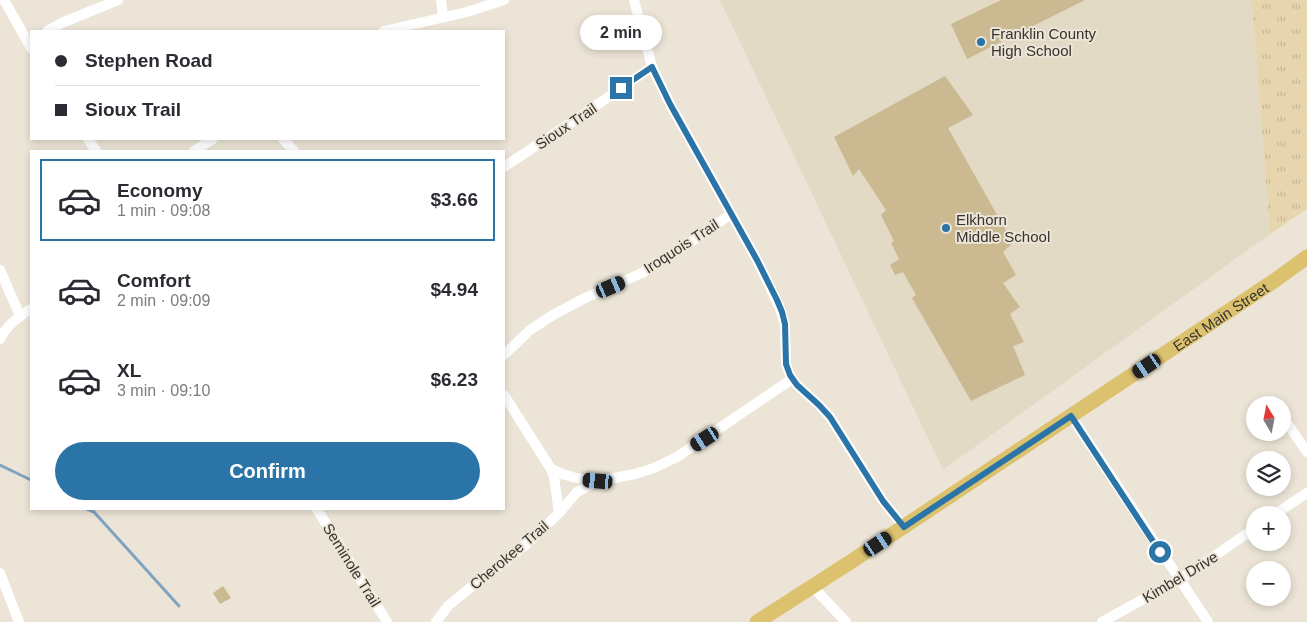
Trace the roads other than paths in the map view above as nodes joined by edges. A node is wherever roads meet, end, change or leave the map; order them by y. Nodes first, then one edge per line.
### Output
1 (4, 0) edge
2 (118, 0) edge
3 (441, 0) edge
4 (504, 0) edge
5 (634, 0) edge
6 (443, 17) junction
7 (49, 30) edge
8 (388, 30) edge
9 (30, 43) edge
10 (652, 67) junction
11 (211, 140) edge
12 (284, 140) edge
13 (196, 150) edge
14 (293, 150) edge
15 (505, 166) edge
16 (731, 214) junction
17 (1307, 257) edge
18 (0, 270) edge
19 (30, 310) edge
20 (20, 316) junction
21 (0, 339) edge
22 (505, 354) edge
23 (792, 379) junction
24 (505, 398) edge
25 (1071, 416) junction
26 (1291, 429) edge
27 (1307, 452) edge
28 (551, 469) junction
29 (598, 481) junction
30 (1307, 493) edge
31 (1288, 506) edge
32 (318, 510) edge
33 (559, 513) junction
34 (904, 527) junction
35 (1246, 534) edge
36 (0, 574) edge
37 (1179, 579) junction
38 (813, 587) junction
39 (19, 622) edge
40 (387, 622) edge
41 (436, 622) edge
42 (757, 622) edge
43 (846, 622) edge
44 (1102, 622) edge
45 (1208, 622) edge

1 - 9 street
2 - 7 street
3 - 6 street
4 - 6 street
5 - 10 street
6 - 8 street
10 - 15 street, Sioux Trail
10 - 16 street
11 - 13 street
12 - 14 street
16 - 22 street, Iroquois Trail
16 - 23 street
17 - 25 main road, East Main Street
18 - 20 street
19 - 20 street
20 - 21 street
23 - 29 street, Cherokee Trail
23 - 34 street
24 - 28 street
25 - 34 main road, East Main Street
25 - 37 street
26 - 27 street
28 - 29 street
28 - 33 street
29 - 33 street, Cherokee Trail
30 - 31 street
32 - 40 street, Seminole Trail
33 - 41 street, Cherokee Trail
34 - 38 main road, East Main Street
35 - 37 street, Kimbel Drive
36 - 39 street
37 - 44 street, Kimbel Drive
37 - 45 street
38 - 42 main road, East Main Street
38 - 43 street

